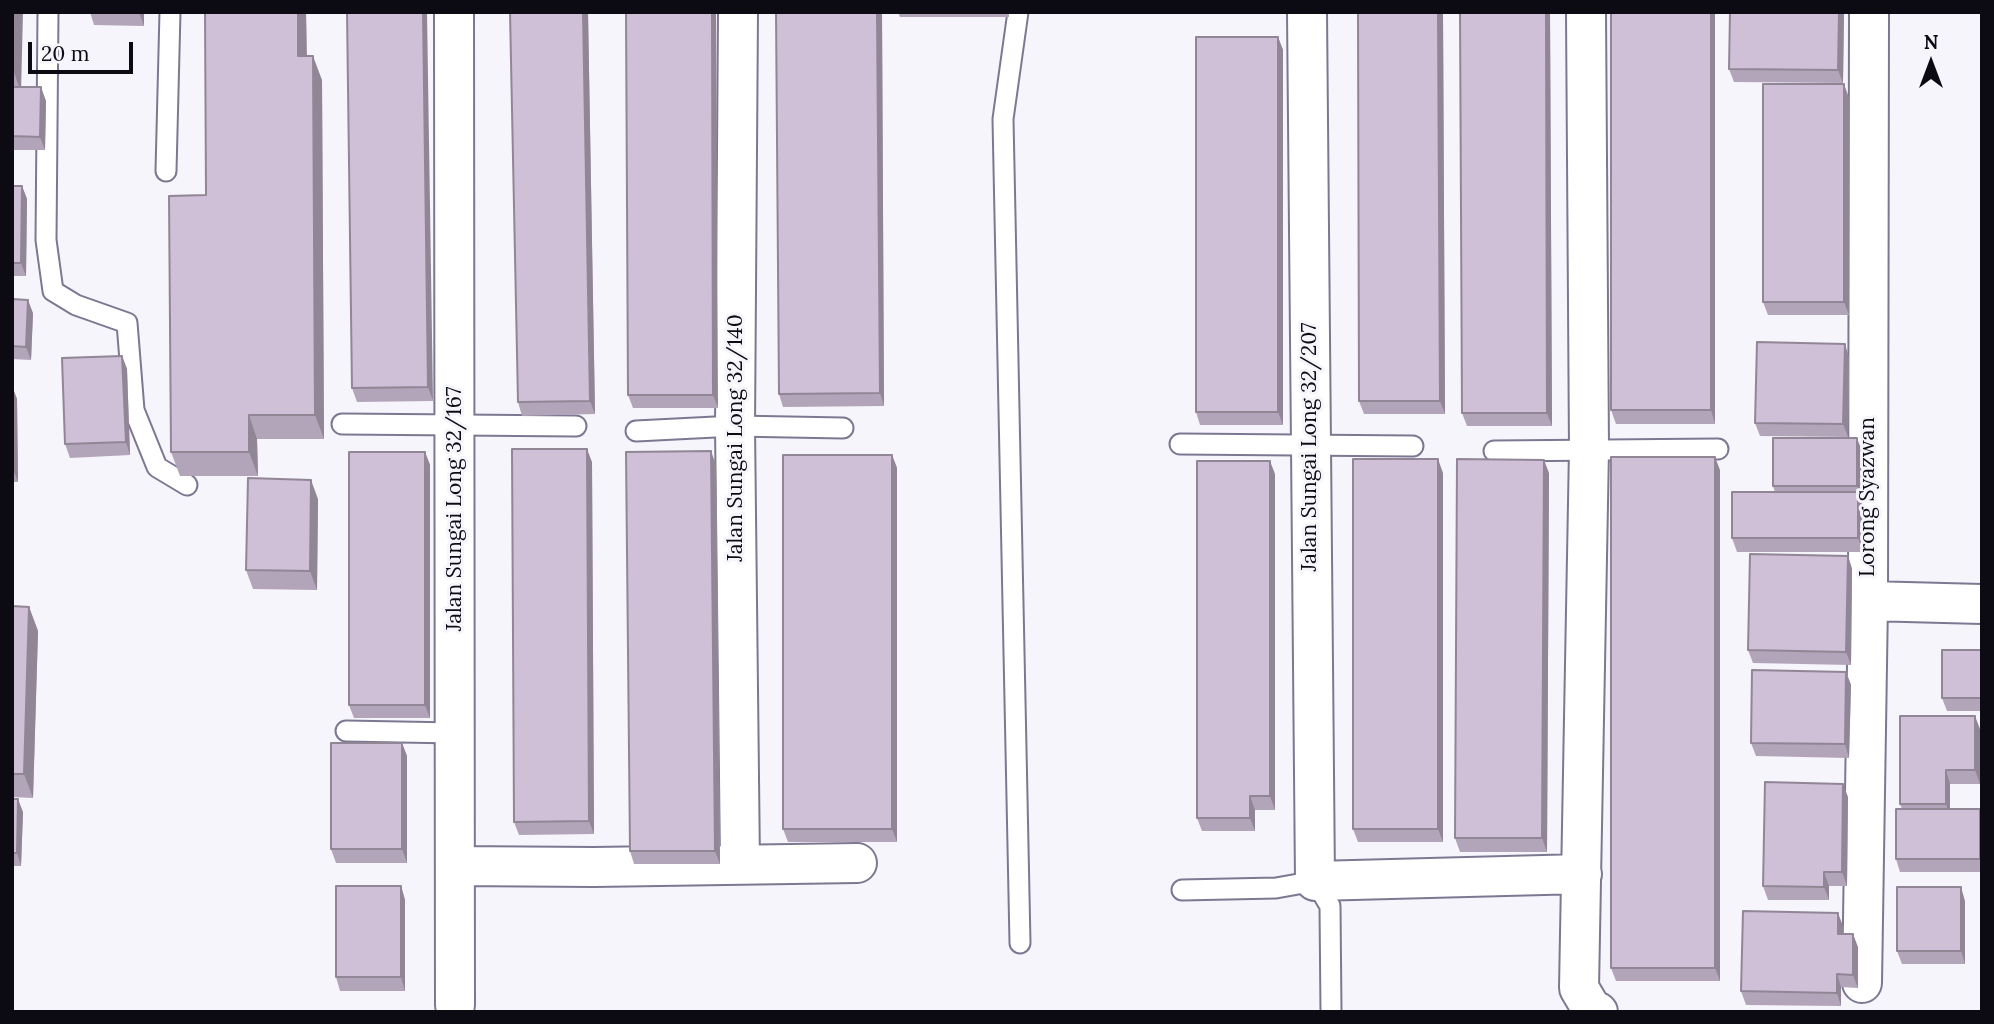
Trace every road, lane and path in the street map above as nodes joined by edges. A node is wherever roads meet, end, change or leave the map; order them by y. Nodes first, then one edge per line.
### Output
1 (48, 12) edge
2 (170, 12) edge
3 (454, 12) edge
4 (738, 12) edge
5 (1018, 12) edge
6 (1307, 12) edge
7 (1586, 12) edge
8 (1869, 12) edge
9 (166, 172) dead end
10 (455, 423) junction
11 (342, 424) dead end
12 (576, 426) dead end
13 (735, 426) junction
14 (843, 428) dead end
15 (636, 430) dead end
16 (1180, 444) dead end
17 (1413, 446) dead end
18 (1310, 447) junction
19 (1589, 449) junction
20 (1718, 449) dead end
21 (1494, 451) dead end
22 (187, 485) dead end
23 (1868, 601) junction
24 (1982, 604) edge
25 (346, 731) dead end
26 (455, 733) junction
27 (857, 863) dead end
28 (740, 864) junction
29 (455, 866) junction
30 (1581, 874) junction
31 (1315, 881) junction
32 (1182, 890) dead end
33 (1020, 943) dead end
34 (1862, 983) dead end
35 (455, 1005) dead end
36 (1331, 1012) edge
37 (1598, 1012) edge

1 - 22 lane
2 - 9 lane
3 - 10 street, Jalan Sungai Long 32/167
4 - 13 street, Jalan Sungai Long 32/140
5 - 33 lane
6 - 18 street, Jalan Sungai Long 32/207
7 - 19 street
8 - 23 street, Lorong Syazwan
10 - 11 lane
10 - 12 lane
10 - 26 street, Jalan Sungai Long 32/167
13 - 14 lane
13 - 15 lane
13 - 28 street, Jalan Sungai Long 32/140
16 - 18 lane
17 - 18 lane
18 - 31 street, Jalan Sungai Long 32/207
19 - 20 lane
19 - 21 lane
19 - 30 street
23 - 24 street
23 - 34 street, Lorong Syazwan
25 - 26 lane
26 - 29 street, Jalan Sungai Long 32/167
27 - 28 street
28 - 29 street
29 - 35 street, Jalan Sungai Long 32/167
30 - 31 street
30 - 37 street
31 - 32 lane
31 - 36 lane

